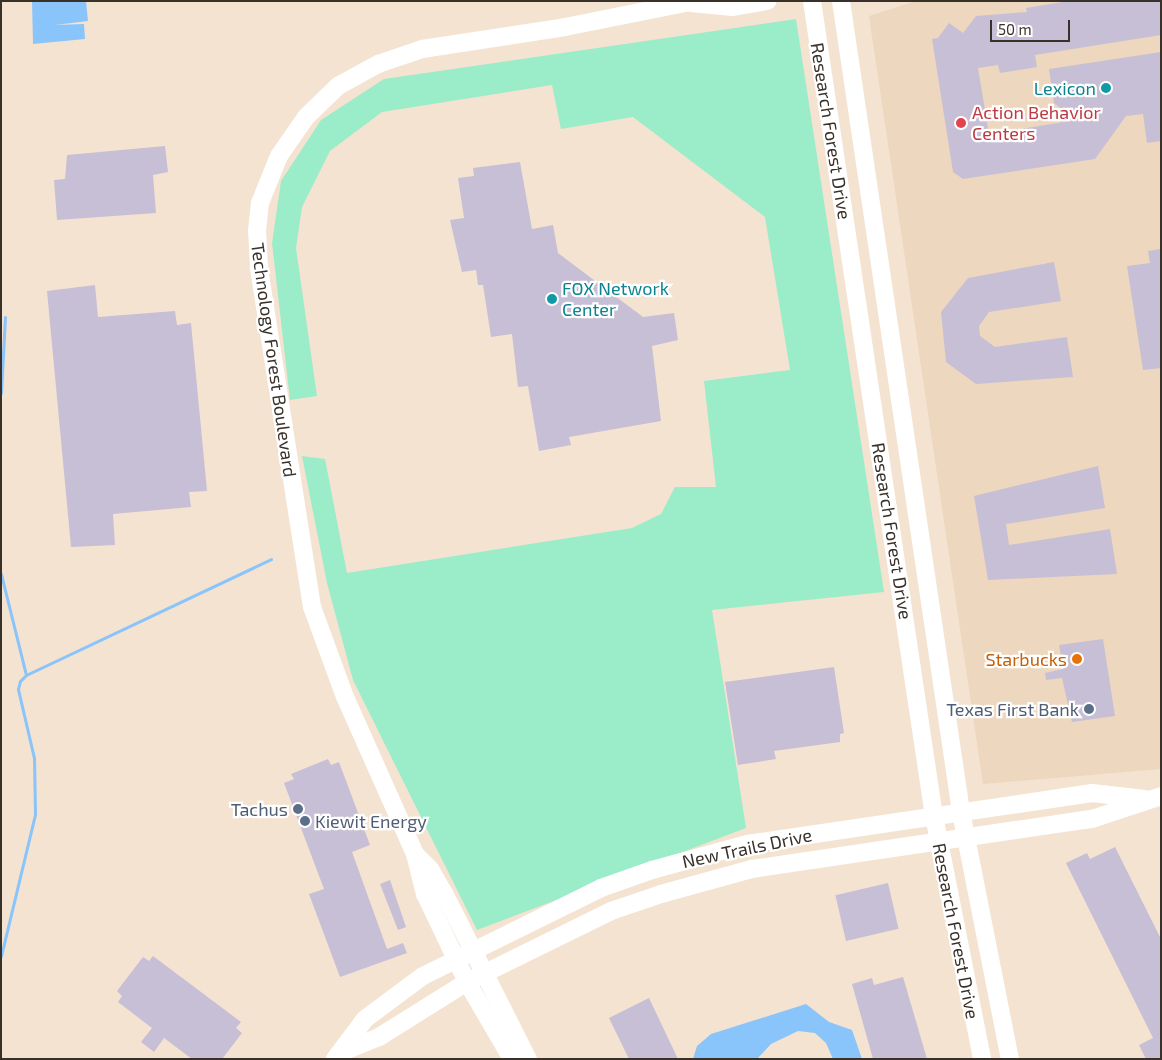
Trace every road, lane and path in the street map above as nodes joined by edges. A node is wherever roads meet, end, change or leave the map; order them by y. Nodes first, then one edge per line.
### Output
1 (766, 1) edge
2 (812, 1) edge
3 (841, 1) edge
4 (693, 2) edge
5 (877, 431) junction
6 (910, 458) junction
7 (1153, 798) edge
8 (961, 812) junction
9 (934, 816) junction
10 (966, 837) junction
11 (939, 841) junction
12 (704, 853) junction
13 (414, 854) junction
14 (719, 878) junction
15 (700, 883) junction
16 (472, 950) junction
17 (456, 958) junction
18 (483, 974) junction
19 (466, 982) junction
20 (338, 1055) edge
21 (512, 1059) edge
22 (528, 1059) edge
23 (982, 1059) edge
24 (1010, 1059) edge

1 - 4 street, Technology Forest Boulevard
2 - 5 street, Research Forest Drive
3 - 6 street, Research Forest Drive
4 - 13 street, Technology Forest Boulevard
5 - 6 street
5 - 9 street, Research Forest Drive
6 - 8 street, Research Forest Drive
7 - 8 street, New Trails Drive
7 - 10 street, New Trails Drive
8 - 9 street, New Trails Drive
8 - 10 street, Research Forest Drive
9 - 11 street, Research Forest Drive
9 - 12 street, New Trails Drive
10 - 11 street, New Trails Drive
10 - 24 street, Research Forest Drive
11 - 14 street, New Trails Drive
11 - 23 street, Research Forest Drive
12 - 14 street
12 - 15 street
12 - 16 street, New Trails Drive
13 - 16 street, Technology Forest Boulevard
13 - 17 street, Technology Forest Boulevard
14 - 15 street, New Trails Drive
15 - 18 street, New Trails Drive
16 - 17 street, New Trails Drive
16 - 18 street, Technology Forest Boulevard
17 - 19 street, Technology Forest Boulevard
17 - 20 street, New Trails Drive
18 - 19 street, New Trails Drive
18 - 22 street, Technology Forest Boulevard
19 - 20 street, New Trails Drive
19 - 21 street, Technology Forest Boulevard

